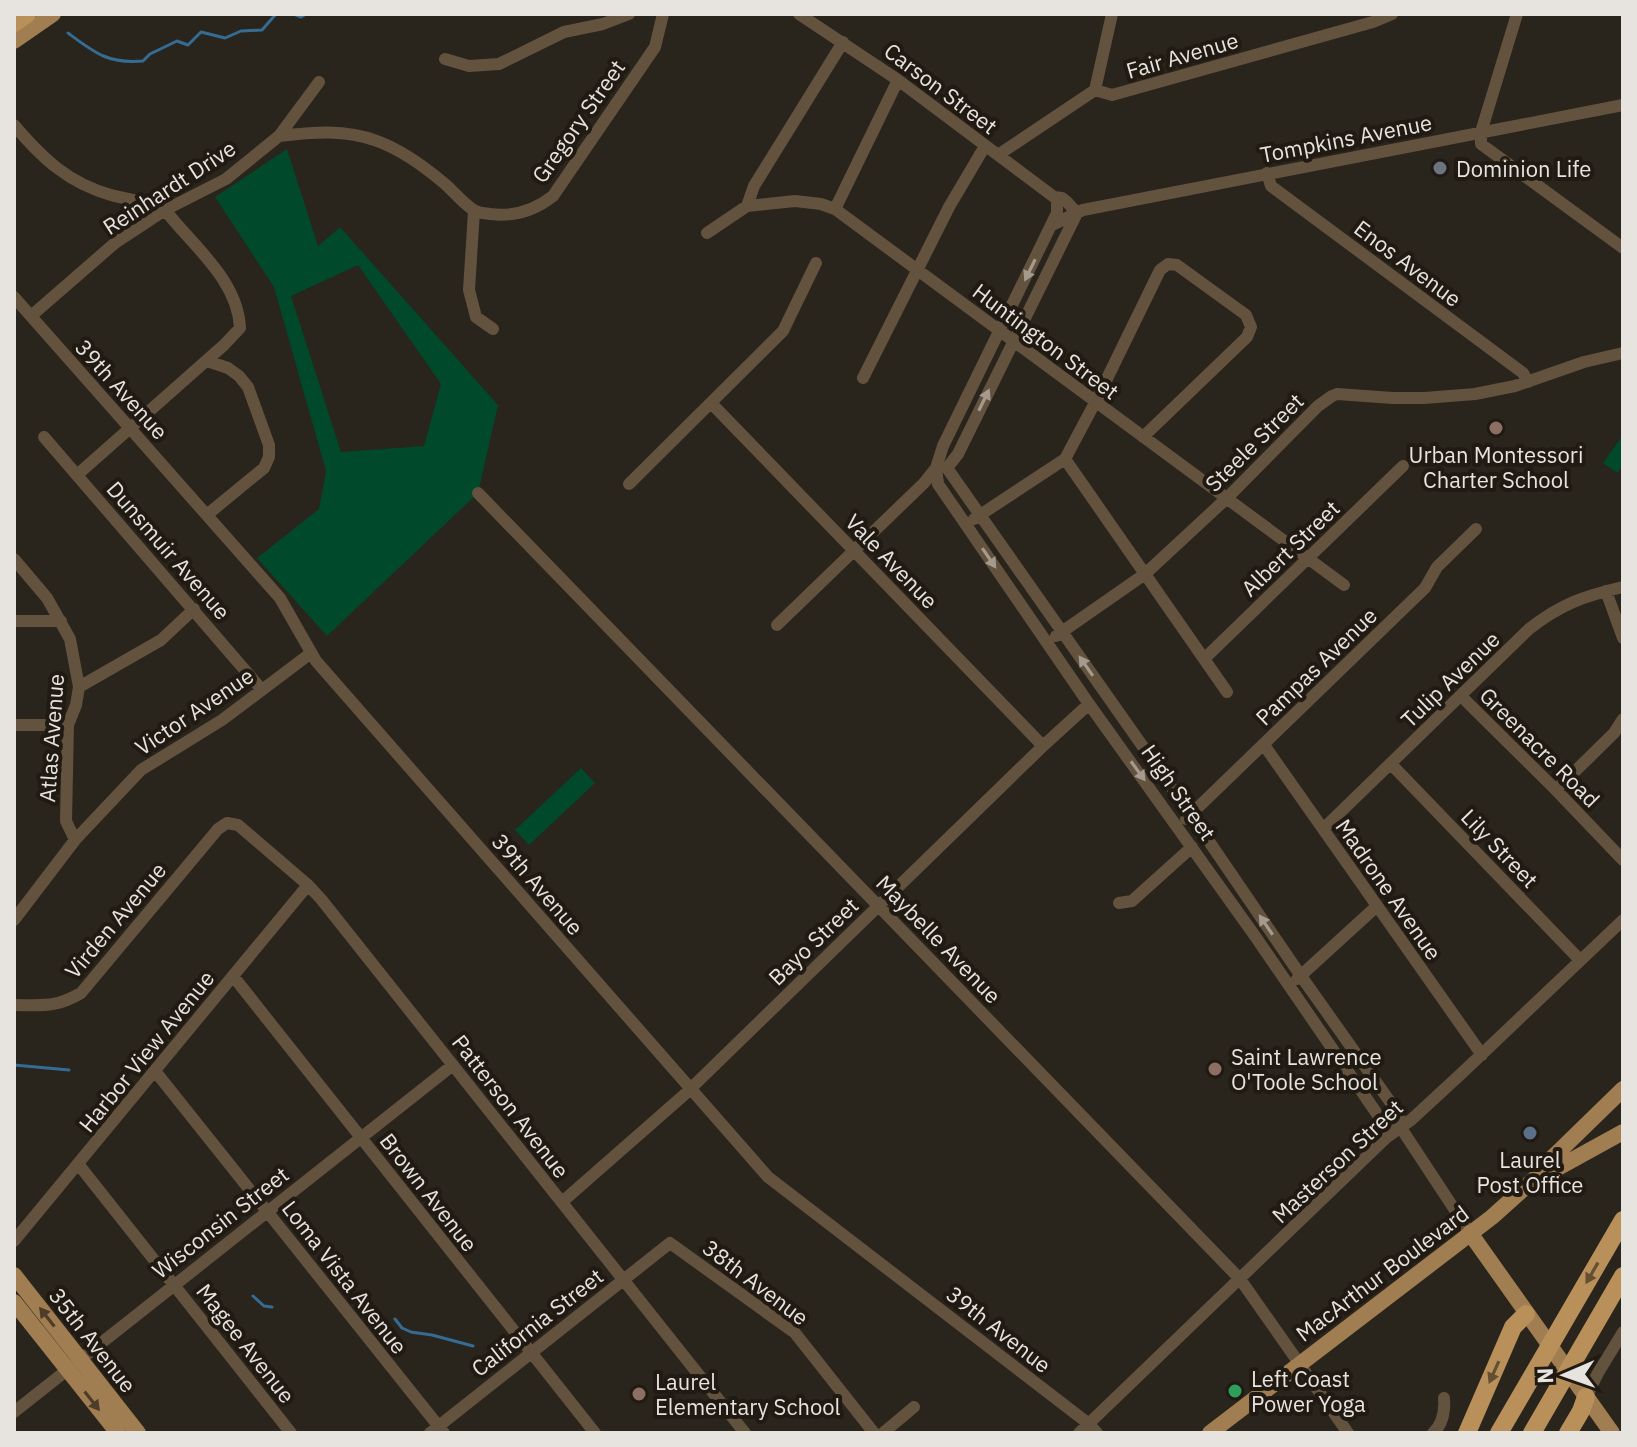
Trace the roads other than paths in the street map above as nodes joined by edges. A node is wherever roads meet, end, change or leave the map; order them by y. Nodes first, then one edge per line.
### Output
1 (27, 14) edge
2 (53, 14) edge
3 (629, 14) edge
4 (663, 14) edge
5 (1112, 14) edge
6 (1392, 14) edge
7 (1517, 14) edge
8 (802, 15) edge
9 (1373, 18) edge
10 (14, 23) edge
11 (14, 41) edge
12 (843, 42) junction
13 (445, 59) dead end
14 (898, 80) junction
15 (319, 82) dead end
16 (1095, 90) junction
17 (1623, 105) edge
18 (14, 125) edge
19 (1481, 132) junction
20 (279, 136) junction
21 (985, 146) junction
22 (998, 155) junction
23 (1267, 173) junction
24 (1057, 199) junction
25 (747, 206) junction
26 (835, 209) junction
27 (165, 210) junction
28 (474, 211) junction
29 (1077, 213) junction
30 (1052, 225) junction
31 (707, 233) dead end
32 (1623, 248) edge
33 (816, 263) dead end
34 (918, 270) junction
35 (14, 297) edge
36 (31, 316) junction
37 (493, 329) dead end
38 (1000, 331) junction
39 (1013, 341) junction
40 (1623, 353) edge
41 (207, 361) junction
42 (863, 378) dead end
43 (1528, 382) junction
44 (1095, 403) junction
45 (712, 404) junction
46 (130, 428) junction
47 (44, 437) dead end
48 (1143, 437) junction
49 (1065, 459) junction
50 (1403, 466) dead end
51 (941, 468) junction
52 (77, 475) junction
53 (629, 484) dead end
54 (478, 493) dead end
55 (1227, 498) junction
56 (208, 514) junction
57 (979, 515) junction
58 (966, 524) junction
59 (1476, 529) dead end
60 (854, 551) junction
61 (1308, 557) junction
62 (14, 559) edge
63 (1145, 574) junction
64 (1344, 585) dead end
65 (1623, 587) edge
66 (1606, 591) junction
67 (194, 609) junction
68 (14, 621) edge
69 (61, 621) junction
70 (777, 625) dead end
71 (1062, 632) junction
72 (1623, 638) edge
73 (1047, 642) junction
74 (311, 653) junction
75 (1204, 659) junction
76 (79, 687) junction
77 (262, 690) junction
78 (1227, 692) dead end
79 (1461, 696) junction
80 (1089, 704) junction
81 (1623, 719) edge
82 (14, 725) edge
83 (68, 725) junction
84 (1264, 745) junction
85 (1043, 746) junction
86 (1391, 764) junction
87 (1556, 790) junction
88 (1191, 815) junction
89 (227, 823) joint
90 (1178, 827) junction
91 (1323, 829) junction
92 (75, 840) junction
93 (1192, 847) junction
94 (1623, 860) edge
95 (308, 885) junction
96 (1119, 903) dead end
97 (878, 906) junction
98 (1377, 906) junction
99 (14, 920) edge
100 (1623, 920) edge
101 (1580, 960) junction
102 (233, 976) junction
103 (1301, 976) junction
104 (1288, 986) junction
105 (14, 1005) edge
106 (1482, 1055) junction
107 (453, 1065) junction
108 (155, 1071) junction
109 (690, 1088) junction
110 (1623, 1089) edge
111 (1597, 1114) junction
112 (1401, 1128) junction
113 (1623, 1129) edge
114 (360, 1137) junction
115 (79, 1165) junction
116 (1540, 1174) junction
117 (562, 1202) junction
118 (267, 1211) junction
119 (1623, 1220) edge
120 (1470, 1233) junction
121 (14, 1241) edge
122 (670, 1243) joint
123 (14, 1275) edge
124 (1623, 1276) edge
125 (1240, 1279) junction
126 (623, 1280) junction
127 (175, 1284) junction
128 (1623, 1288) edge
129 (14, 1302) edge
130 (1526, 1314) junction
131 (1623, 1332) edge
132 (1579, 1351) junction
133 (531, 1352) junction
134 (73, 1364) junction
135 (1300, 1364) junction
136 (1586, 1397) junction
137 (1444, 1398) dead end
138 (914, 1407) dead end
139 (14, 1412) edge
140 (1088, 1430) edge
141 (437, 1431) edge
142 (118, 1433) edge
143 (138, 1433) edge
144 (291, 1433) edge
145 (595, 1433) edge
146 (745, 1433) edge
147 (874, 1433) edge
148 (883, 1433) edge
149 (1210, 1433) edge
150 (1348, 1433) edge
151 (1433, 1433) edge
152 (1467, 1433) edge
153 (1499, 1433) edge
154 (1532, 1433) edge
155 (1568, 1433) edge
156 (1612, 1433) edge

1 - 10 highway
2 - 11 main road
3 - 13 street
4 - 28 street, Gregory Street
5 - 16 street
6 - 9 street, Fair Avenue
7 - 19 street
8 - 12 street, Carson Street
9 - 16 street, Fair Avenue
12 - 14 street, Carson Street
12 - 25 street
14 - 21 street, Carson Street
14 - 26 street
15 - 20 street, Reinhardt Drive
16 - 22 street
17 - 19 street, Tompkins Avenue
18 - 27 street
19 - 23 street, Tompkins Avenue
19 - 32 street
20 - 27 street, Reinhardt Drive
20 - 28 street
21 - 22 street, Carson Street
21 - 34 street
22 - 24 street, Carson Street
23 - 29 street, Tompkins Avenue
23 - 43 street, Enos Avenue
24 - 29 street
24 - 30 street
25 - 26 street, Huntington Street
25 - 31 street, Huntington Street
26 - 34 street, Huntington Street
27 - 36 street, Reinhardt Drive
27 - 41 street
28 - 37 street
29 - 30 street, Tompkins Avenue
29 - 39 street
30 -> 38 street
33 - 45 street
34 - 38 street, Huntington Street
34 - 42 street
35 - 36 street, 39th Avenue
36 - 46 street, 39th Avenue
38 - 39 street, Huntington Street
38 - 51 street
39 - 44 street, Huntington Street
51 -> 39 street
40 - 43 street, Steele Street
41 - 46 street
41 - 56 street
43 - 55 street, Steele Street
44 - 48 street, Huntington Street
44 - 48 street
44 - 49 street
45 - 53 street
45 - 60 street, Vale Avenue
46 - 52 street
46 - 56 street, 39th Avenue
47 - 52 street, Dunsmuir Avenue
48 - 55 street, Huntington Street
49 - 57 street
49 - 63 street
50 - 61 street, Albert Street
51 - 57 street, High Street
51 - 58 street, High Street
51 - 60 street
52 - 67 street, Dunsmuir Avenue
54 - 97 street, Maybelle Avenue
55 - 61 street, Huntington Street
55 - 63 street, Steele Street
56 - 74 street, 39th Avenue
57 - 58 street
57 - 71 street, High Street
58 -> 73 street, High Street
59 - 84 street, Pampas Avenue
60 - 70 street
60 - 85 street, Vale Avenue
61 - 64 street, Huntington Street
61 - 75 street, Albert Street
62 - 69 street, Atlas Avenue
63 - 71 street, Steele Street
63 - 75 street
65 - 66 street, Tulip Avenue
66 - 72 street
66 - 79 street, Tulip Avenue
67 - 76 street
67 - 77 street, Dunsmuir Avenue
68 - 69 street
69 - 76 street, Atlas Avenue
71 - 73 street, Steele Street
88 -> 71 street, High Street
73 - 80 street, High Street
74 - 77 street, Victor Avenue
74 - 109 street, 39th Avenue
75 - 78 street
76 - 83 street, Atlas Avenue
77 - 92 street, Victor Avenue
79 - 86 street, Tulip Avenue
79 - 87 street, Greenacre Road
80 - 85 street, Bayo Street
80 -> 90 street, High Street
81 - 87 street
82 - 83 street
83 - 92 street, Atlas Avenue
84 - 88 street, Pampas Avenue
84 - 91 street, Madrone Avenue
85 - 97 street, Bayo Street
86 - 91 street, Tulip Avenue
86 - 101 street, Lily Street
87 - 94 street, Greenacre Road
88 - 90 street, Pampas Avenue
103 -> 88 street, High Street
89 - 95 street, Patterson Avenue
89 - 105 street, Virden Avenue
90 - 93 street, High Street
91 - 98 street, Madrone Avenue
92 - 99 street, Victor Avenue
93 - 96 street
93 - 104 street, High Street
95 - 102 street, Harbor View Avenue
95 - 107 street, Patterson Avenue
97 - 109 street, Bayo Street
97 - 125 street, Maybelle Avenue
98 - 103 street
98 - 106 street, Madrone Avenue
100 - 101 street, Masterson Street
101 - 106 street, Masterson Street
102 - 108 street, Harbor View Avenue
102 - 114 street, Brown Avenue
103 - 104 street
103 - 112 street, High Street
104 - 112 street, High Street
106 - 112 street, Masterson Street
107 - 114 street, Wisconsin Street
107 - 117 street, Patterson Avenue
108 - 115 street, Harbor View Avenue
108 - 118 street, Loma Vista Avenue
109 - 117 street, Bayo Street
109 - 140 street, 39th Avenue
110 - 111 main road, MacArthur Boulevard
111 - 113 main road
111 - 116 main road, MacArthur Boulevard
112 - 120 street, High Street
112 - 125 street, Masterson Street
113 - 116 main road, MacArthur Boulevard
114 - 118 street, Wisconsin Street
114 - 133 street, Brown Avenue
115 - 121 street, Harbor View Avenue
115 - 127 street, Magee Avenue
116 - 120 main road, MacArthur Boulevard
117 - 126 street, Patterson Avenue
118 - 127 street, Wisconsin Street
118 - 141 street, Loma Vista Avenue
119 -> 153 highway
120 - 130 main road, High Street
120 - 135 main road, MacArthur Boulevard
122 - 126 street, California Street
122 - 147 street, 38th Avenue
134 -> 123 main road, 35th Avenue
124 - 132 highway
125 - 135 street, Maybelle Avenue
125 - 140 street, Masterson Street
126 - 133 street, California Street
126 - 146 street, Patterson Avenue
127 - 134 street, Wisconsin Street
127 - 144 street, Magee Avenue
128 - 132 highway
129 - 134 main road, 35th Avenue
130 - 136 main road, High Street
130 -> 152 highway
131 - 136 street
132 - 154 highway
133 - 141 street, California Street
133 - 145 street, Brown Avenue
134 - 139 street, Wisconsin Street
134 -> 142 main road, 35th Avenue
134 - 143 main road, 35th Avenue
135 - 149 main road, MacArthur Boulevard
135 - 150 street, Maybelle Avenue
136 - 155 highway
136 - 156 main road, High Street
137 - 151 street
138 - 148 street

